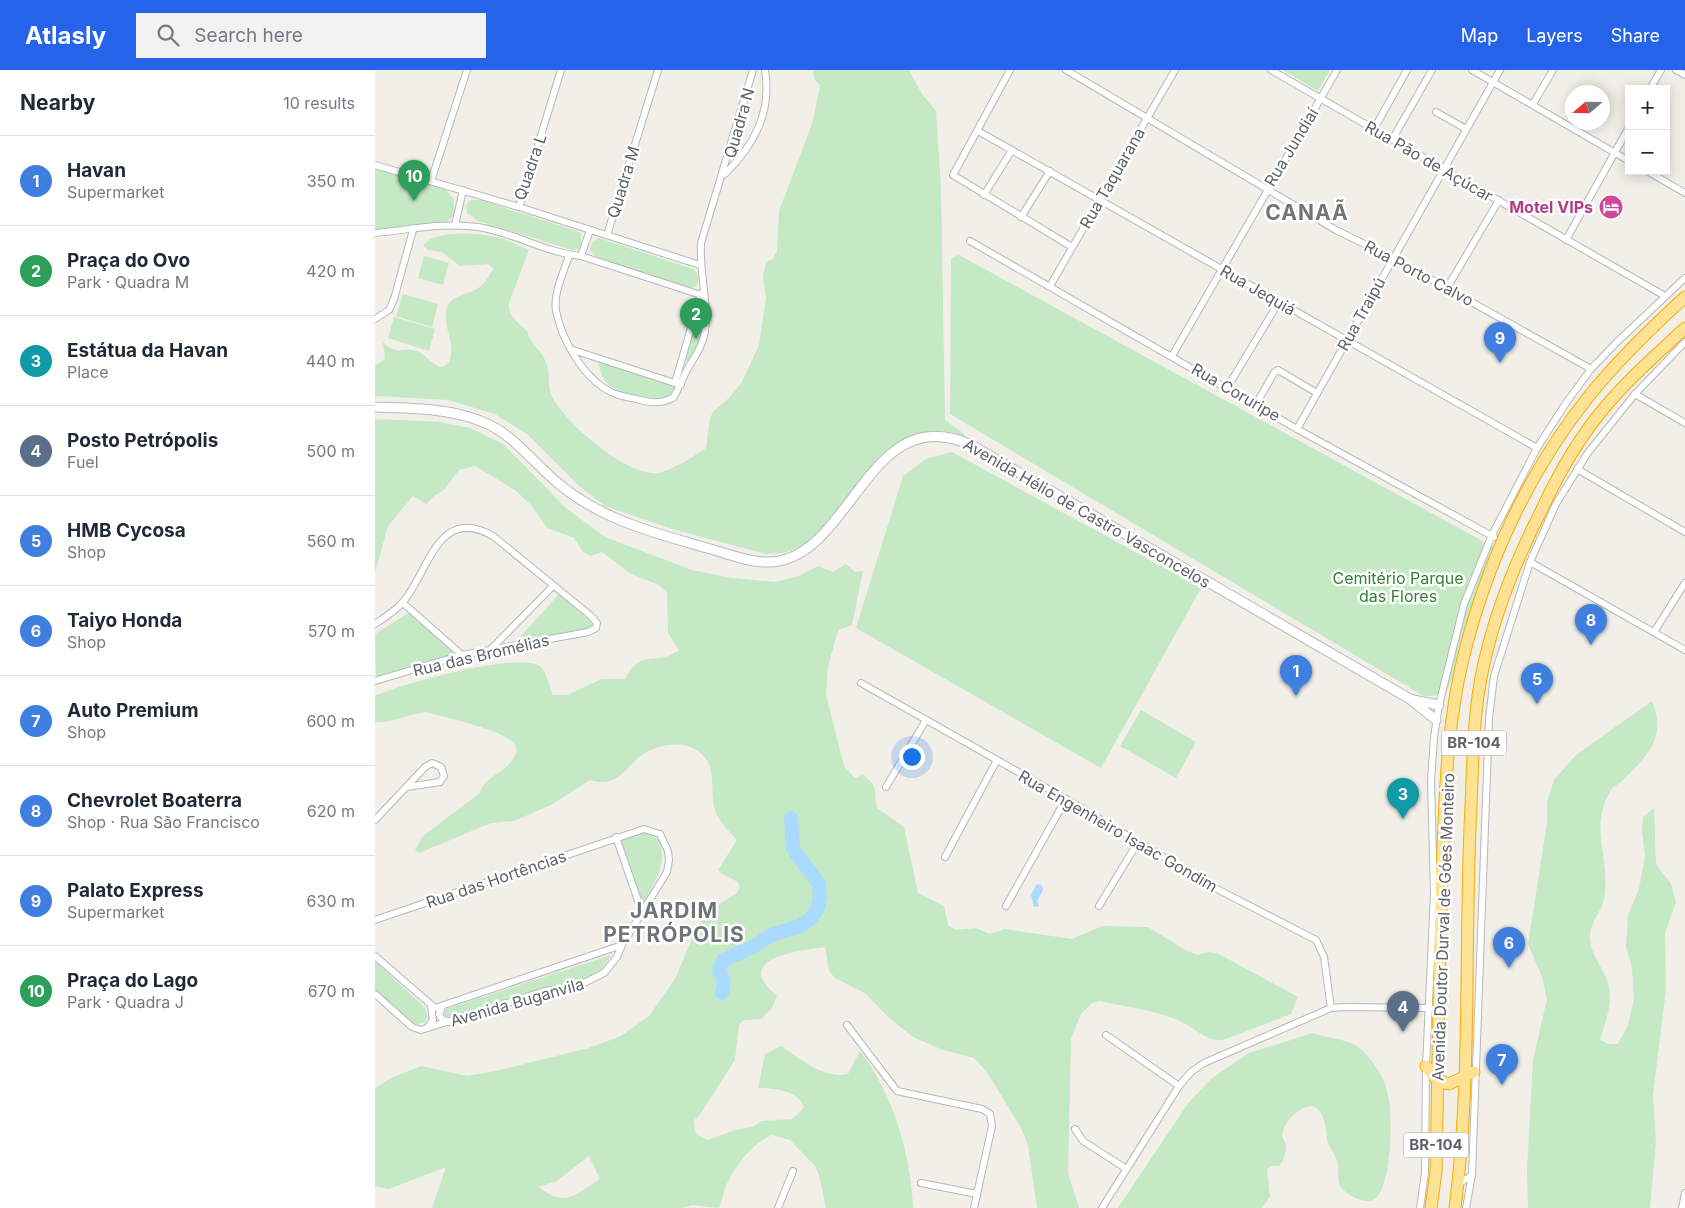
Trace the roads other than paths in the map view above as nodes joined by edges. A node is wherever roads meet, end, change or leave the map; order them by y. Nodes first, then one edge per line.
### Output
1 (467, 70) edge
2 (561, 70) edge
3 (657, 70) edge
4 (753, 70) edge
5 (765, 70) edge
6 (1010, 70) edge
7 (1066, 70) edge
8 (1175, 70) edge
9 (1271, 70) edge
10 (1337, 70) edge
11 (1407, 70) edge
12 (1431, 70) edge
13 (1473, 70) edge
14 (1500, 70) edge
15 (1553, 70) edge
16 (1661, 70) edge
17 (1675, 70) edge
18 (1685, 75) edge
19 (1493, 82) junction
20 (1652, 85) edge
21 (1321, 98) junction
22 (1533, 104) junction
23 (1436, 112) dead end
24 (1147, 119) junction
25 (1374, 129) junction
26 (1466, 129) junction
27 (1627, 130) edge
28 (978, 131) junction
29 (1392, 140) junction
30 (1012, 150) junction
31 (1614, 153) junction
32 (1625, 159) edge
33 (377, 166) edge
34 (1443, 169) junction
35 (1050, 171) junction
36 (724, 175) junction
37 (1654, 175) edge
38 (431, 181) junction
39 (1266, 189) junction
40 (463, 190) junction
41 (1685, 193) edge
42 (984, 195) junction
43 (1099, 200) junction
44 (1499, 200) junction
45 (519, 206) junction
46 (1021, 217) junction
47 (455, 225) junction
48 (413, 230) junction
49 (590, 230) junction
50 (375, 233) edge
51 (607, 235) junction
52 (1566, 240) junction
53 (970, 241) dead end
54 (1072, 246) junction
55 (569, 255) junction
56 (581, 256) junction
57 (1393, 258) junction
58 (700, 265) junction
59 (1222, 270) junction
60 (1685, 278) edge
61 (703, 281) junction
62 (1050, 286) junction
63 (1447, 288) junction
64 (701, 295) junction
65 (1665, 296) junction
66 (1685, 297) edge
67 (1279, 302) junction
68 (375, 319) edge
69 (1685, 328) edge
70 (1347, 340) junction
71 (1685, 342) edge
72 (573, 350) junction
73 (1172, 356) junction
74 (1591, 369) junction
75 (678, 384) junction
76 (1227, 388) junction
77 (1317, 392) junction
78 (1635, 394) junction
79 (1256, 404) junction
80 (375, 407) edge
81 (1685, 422) edge
82 (1297, 429) junction
83 (1537, 448) junction
84 (1577, 469) junction
85 (1685, 532) edge
86 (1497, 538) junction
87 (1530, 562) junction
88 (1685, 584) edge
89 (553, 586) junction
90 (403, 602) junction
91 (375, 624) edge
92 (1654, 632) junction
93 (491, 649) junction
94 (1685, 650) edge
95 (462, 655) junction
96 (375, 681) edge
97 (861, 683) dead end
98 (1410, 699) junction
99 (1439, 705) junction
100 (926, 720) junction
101 (1436, 720) junction
102 (997, 760) junction
103 (407, 787) junction
104 (886, 787) dead end
105 (1066, 799) junction
106 (375, 820) edge
107 (616, 837) junction
108 (1138, 842) junction
109 (945, 857) dead end
110 (1438, 890) junction
111 (1006, 906) dead end
112 (1099, 906) dead end
113 (642, 912) junction
114 (375, 920) edge
115 (622, 945) junction
116 (375, 956) edge
117 (375, 994) edge
118 (437, 1007) junction
119 (1331, 1008) junction
120 (1430, 1008) junction
121 (449, 1022) junction
122 (847, 1025) dead end
123 (426, 1029) junction
124 (1106, 1035) dead end
125 (1426, 1066) junction
126 (1470, 1074) junction
127 (1438, 1081) junction
128 (1179, 1086) junction
129 (1075, 1129) dead end
130 (1125, 1168) junction
131 (793, 1171) dead end
132 (1472, 1175) junction
133 (921, 1183) dead end
134 (1457, 1185) junction
135 (977, 1194) junction
136 (1685, 1194) edge
137 (778, 1208) edge
138 (974, 1208) edge
139 (1102, 1208) edge
140 (1420, 1208) edge
141 (1431, 1208) edge
142 (1455, 1208) edge
143 (1466, 1208) edge
144 (1682, 1208) edge

1 - 38 street
2 - 45 street, Quadra L
3 - 51 street, Quadra M
4 - 36 street, Quadra N
5 - 36 street
6 - 28 street
7 - 24 street, Rua Porto Calvo
8 - 24 street, Rua Taquarana
9 - 21 street, Rua Pão de Açúcar
10 - 21 street, Rua Jundiaí
11 - 25 street
12 - 29 street
13 - 19 street
14 - 19 street, Rua Traipú
15 - 22 street
16 - 20 street
17 - 18 street
19 - 22 street
19 - 26 street, Rua Traipú
21 - 25 street, Rua Pão de Açúcar
21 - 39 street, Rua Jundiaí
22 - 31 street
23 - 26 street
24 - 39 street, Rua Porto Calvo
24 - 43 street, Rua Taquarana
25 - 29 street, Rua Pão de Açúcar
26 - 34 street, Rua Traipú
27 - 31 street
28 - 30 street, Rua Jequiá
28 - 42 street
29 - 34 street, Rua Pão de Açúcar
30 - 35 street, Rua Jequiá
30 - 42 street
31 - 32 street
31 - 52 street
33 - 38 street, Quadra L
34 - 44 street, Rua Pão de Açúcar
34 - 57 street, Rua Traipú
35 - 43 street, Rua Jequiá
35 - 46 street
36 - 58 street
37 - 41 street
38 - 40 street, Quadra L
39 - 57 street, Rua Porto Calvo
39 - 59 street, Rua Jundiaí
40 - 45 street, Quadra L
40 - 47 street
42 - 46 street
43 - 54 street, Rua Taquarana
43 - 59 street, Rua Jequiá
44 - 52 street, Rua Pão de Açúcar
44 - 63 street
45 - 49 street, Quadra M
46 - 54 street
47 - 48 street
47 - 55 street
48 - 50 street
48 - 68 street
49 - 51 street, Quadra M
49 - 56 street
51 - 58 street
52 - 65 street, Rua Pão de Açúcar
53 - 62 street, Rua Coruripe
54 - 62 street, Rua Taquarana
55 - 56 street
55 - 72 street
56 - 64 street
57 - 63 street, Rua Porto Calvo
57 - 70 street, Rua Traipú
58 - 61 street
59 - 67 street, Rua Jequiá
59 - 73 street, Rua Jundiaí
60 - 65 street
61 - 64 street
61 - 75 street
62 - 73 street, Rua Coruripe
63 - 74 street, Rua Porto Calvo
64 - 75 street
65 - 74 street
66 - 86 highway, Avenida Doutor Durval de Góes Monteiro / BR-104
67 - 70 street, Rua Jequiá
67 - 76 street
69 - 126 highway, Avenida Doutor Durval de Góes Monteiro / BR-104
70 - 77 street, Rua Traipú
70 - 83 street, Rua Jequiá
71 - 78 street
72 - 75 street
72 - 75 street
73 - 76 street, Rua Coruripe
74 - 83 street
76 - 79 street, Rua Coruripe
77 - 79 street
77 - 82 street, Rua Traipú
78 - 81 street
78 - 84 street
79 - 82 street, Rua Coruripe
80 - 98 street, Avenida Hélio de Castro Vasconcelos
82 - 86 street, Rua Coruripe
83 - 86 street
84 - 85 street
84 - 87 street
86 - 99 street
86 - 110 highway, Avenida Doutor Durval de Góes Monteiro / BR-104
87 - 92 street
87 - 126 street
88 - 92 street
89 - 90 street
89 - 93 street
89 - 93 street, Rua das Bromélias
90 - 91 street
90 - 95 street
92 - 94 street
93 - 95 street, Rua das Bromélias
95 - 96 street, Rua das Bromélias
97 - 100 street, Rua Engenheiro Isaac Gondim
98 - 99 street, Avenida Hélio de Castro Vasconcelos
98 - 101 street, Avenida Hélio de Castro Vasconcelos
99 - 101 street
100 - 102 street, Rua Engenheiro Isaac Gondim
100 - 104 street
101 - 110 street
102 - 105 street, Rua Engenheiro Isaac Gondim
102 - 109 street
103 - 103 street
103 - 106 street
105 - 108 street, Rua Engenheiro Isaac Gondim
105 - 111 street
107 - 113 street
107 - 113 street, Avenida Buganvila
107 - 114 street, Rua das Hortências
108 - 112 street
108 - 119 street, Rua Engenheiro Isaac Gondim
110 - 120 street
110 - 127 highway, Avenida Doutor Durval de Góes Monteiro / BR-104
113 - 115 street, Avenida Buganvila
115 - 118 street, Avenida Buganvila
115 - 121 street, Avenida Buganvila
116 - 118 street
117 - 123 street
118 - 121 street
118 - 123 street
119 - 120 street
119 - 128 street
120 - 125 street
121 - 123 street, Avenida Buganvila
122 - 135 street
124 - 128 street
125 - 127 highway
125 - 140 street
126 - 127 highway
126 - 132 street
126 - 134 highway, Avenida Doutor Durval de Góes Monteiro / BR-104
127 - 141 highway, Avenida Doutor Durval de Góes Monteiro / BR-104
128 - 130 street
129 - 130 street
130 - 139 street
131 - 137 street
132 - 134 street
132 - 143 street
133 - 135 street
134 - 142 highway, Avenida Doutor Durval de Góes Monteiro / BR-104
135 - 138 street
136 - 144 street

